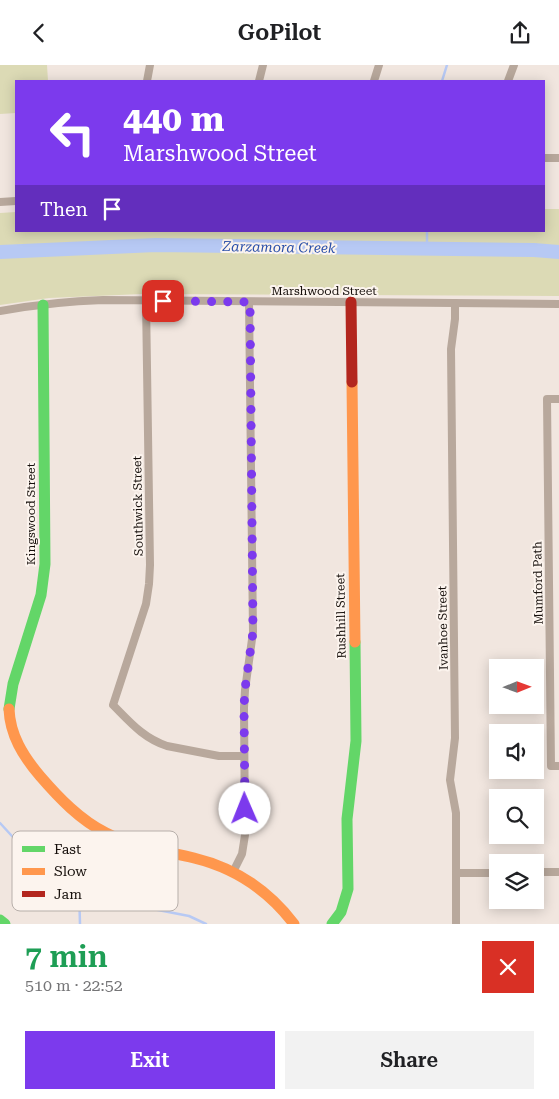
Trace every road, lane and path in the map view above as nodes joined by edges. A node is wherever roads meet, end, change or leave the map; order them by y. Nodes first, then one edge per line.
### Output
1 (150, 65) edge
2 (263, 65) edge
3 (379, 65) edge
4 (514, 65) edge
5 (147, 80) edge
6 (259, 80) edge
7 (374, 80) edge
8 (508, 80) edge
9 (545, 158) edge
10 (559, 158) edge
11 (15, 201) edge
12 (0, 202) edge
13 (146, 301) junction
14 (250, 302) junction
15 (351, 302) junction
16 (455, 303) junction
17 (559, 304) edge
18 (43, 305) junction
19 (0, 311) edge
20 (559, 399) edge
21 (550, 675) junction
22 (559, 675) edge
23 (244, 756) junction
24 (555, 766) edge
25 (101, 831) edge
26 (178, 854) edge
27 (233, 872) junction
28 (544, 872) edge
29 (559, 872) edge
30 (456, 873) junction
31 (489, 873) edge
32 (0, 920) edge
33 (4, 924) edge
34 (294, 924) edge
35 (332, 924) edge
36 (456, 924) edge

1 - 5 street
2 - 6 street
3 - 7 street
4 - 8 street
9 - 10 street
11 - 12 street
13 - 14 street, Marshwood Street
13 - 18 street, Marshwood Street
13 - 23 street, Southwick Street
14 - 15 street, Marshwood Street
14 - 23 street
15 - 16 street, Marshwood Street
15 - 35 street, Rushhill Street
16 - 17 street, Marshwood Street
16 - 30 street, Ivanhoe Street
18 - 19 street, Marshwood Street
18 - 25 street, Kingswood Street
20 - 21 street, Mumford Path
21 - 22 street
21 - 24 street, Mumford Path
23 - 27 street
26 - 27 street, Kingswood Street
27 - 34 street, Kingswood Street
28 - 29 street
30 - 31 street
30 - 36 street, Ivanhoe Street
32 - 33 street

